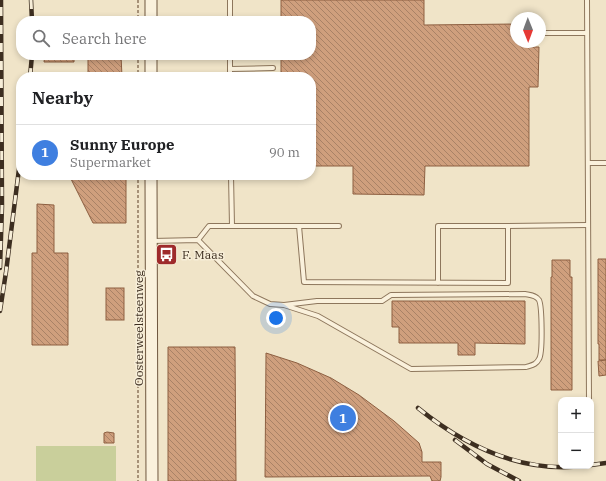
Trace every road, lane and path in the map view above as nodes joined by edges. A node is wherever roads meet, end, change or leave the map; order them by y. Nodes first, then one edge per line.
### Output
1 (138, 0) edge
2 (150, 0) edge
3 (230, 0) edge
4 (587, 0) edge
5 (138, 16) edge
6 (150, 16) edge
7 (230, 16) edge
8 (546, 33) edge
9 (587, 33) junction
10 (138, 60) edge
11 (151, 60) edge
12 (230, 60) edge
13 (273, 68) dead end
14 (230, 69) joint
15 (138, 72) edge
16 (151, 72) edge
17 (606, 163) edge
18 (588, 164) junction
19 (138, 180) edge
20 (151, 180) edge
21 (231, 180) edge
22 (588, 225) junction
23 (232, 226) junction
24 (299, 226) junction
25 (339, 226) dead end
26 (508, 226) junction
27 (198, 240) junction
28 (151, 241) junction
29 (438, 283) junction
30 (284, 305) junction
31 (589, 397) edge
32 (138, 481) edge
33 (152, 481) edge

1 - 5 path
2 - 6 main road
3 - 7 lane
4 - 9 lane
8 - 9 lane
9 - 18 lane
10 - 15 path
11 - 16 main road
12 - 14 lane
13 - 14 lane
17 - 18 lane
18 - 22 lane
19 - 32 path
20 - 28 main road, Oosterweelsteenweg
21 - 23 lane
22 - 26 lane
22 - 31 lane
23 - 24 lane
23 - 27 lane
24 - 25 lane
24 - 29 lane
26 - 29 lane
26 - 29 lane
27 - 28 lane
27 - 30 lane
28 - 33 main road, Oosterweelsteenweg
30 - 30 lane

